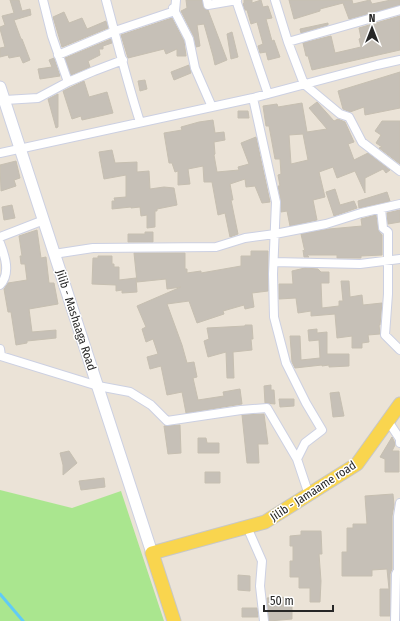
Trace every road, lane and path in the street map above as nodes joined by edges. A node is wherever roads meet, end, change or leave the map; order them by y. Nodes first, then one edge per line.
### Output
1 (43, 0) edge
2 (106, 0) edge
3 (170, 0) edge
4 (176, 0) edge
5 (207, 0) edge
6 (236, 0) edge
7 (275, 0) edge
8 (400, 10) edge
9 (175, 11) junction
10 (115, 31) junction
11 (288, 42) junction
12 (58, 55) junction
13 (123, 60) junction
14 (400, 60) edge
15 (68, 82) junction
16 (304, 84) junction
17 (0, 87) edge
18 (268, 94) junction
19 (252, 98) junction
20 (5, 100) junction
21 (212, 107) junction
22 (140, 122) junction
23 (21, 148) junction
24 (0, 153) edge
25 (400, 171) edge
26 (400, 204) edge
27 (381, 209) junction
28 (44, 220) junction
29 (275, 234) junction
30 (0, 236) edge
31 (0, 243) edge
32 (54, 254) junction
33 (400, 259) edge
34 (274, 262) junction
35 (387, 262) junction
36 (0, 285) edge
37 (0, 349) edge
38 (400, 350) edge
39 (98, 386) junction
40 (400, 404) edge
41 (388, 421) junction
42 (400, 438) edge
43 (400, 443) edge
44 (297, 459) junction
45 (309, 495) junction
46 (400, 503) edge
47 (247, 527) junction
48 (152, 553) junction
49 (399, 570) edge
50 (174, 621) edge
51 (264, 621) edge
52 (394, 621) edge

1 - 12 street
2 - 10 street
3 - 9 street
4 - 9 street
5 - 6 street
6 - 18 street
7 - 11 street
8 - 11 street
9 - 10 street
9 - 21 street
10 - 12 street
10 - 13 street
11 - 16 street
12 - 15 street
13 - 15 street
13 - 22 street
14 - 16 street
15 - 20 street
16 - 18 street
16 - 25 street
17 - 20 main road, Jilib - Mashaaga Road
18 - 19 street
19 - 21 street
19 - 29 street
20 - 23 main road, Jilib - Mashaaga Road
21 - 22 street
22 - 23 street
23 - 24 street
23 - 28 main road, Jilib - Mashaaga Road
26 - 27 street
27 - 29 street
27 - 35 street
28 - 30 street
28 - 32 main road, Jilib - Mashaaga Road
29 - 32 street
29 - 34 street
31 - 36 street
32 - 39 main road, Jilib - Mashaaga Road
33 - 35 street
34 - 35 street
34 - 44 street
35 - 38 street
37 - 39 street
39 - 44 street
39 - 48 main road, Jilib - Mashaaga Road
40 - 41 main road, Jilib - Jamaame road
41 - 42 street
41 - 45 main road, Jilib - Jamaame road
42 - 43 street
44 - 45 street
45 - 47 main road, Jilib - Jamaame road
46 - 49 street
47 - 48 main road, Jilib - Jamaame road
47 - 51 street
48 - 50 main road
49 - 52 street

